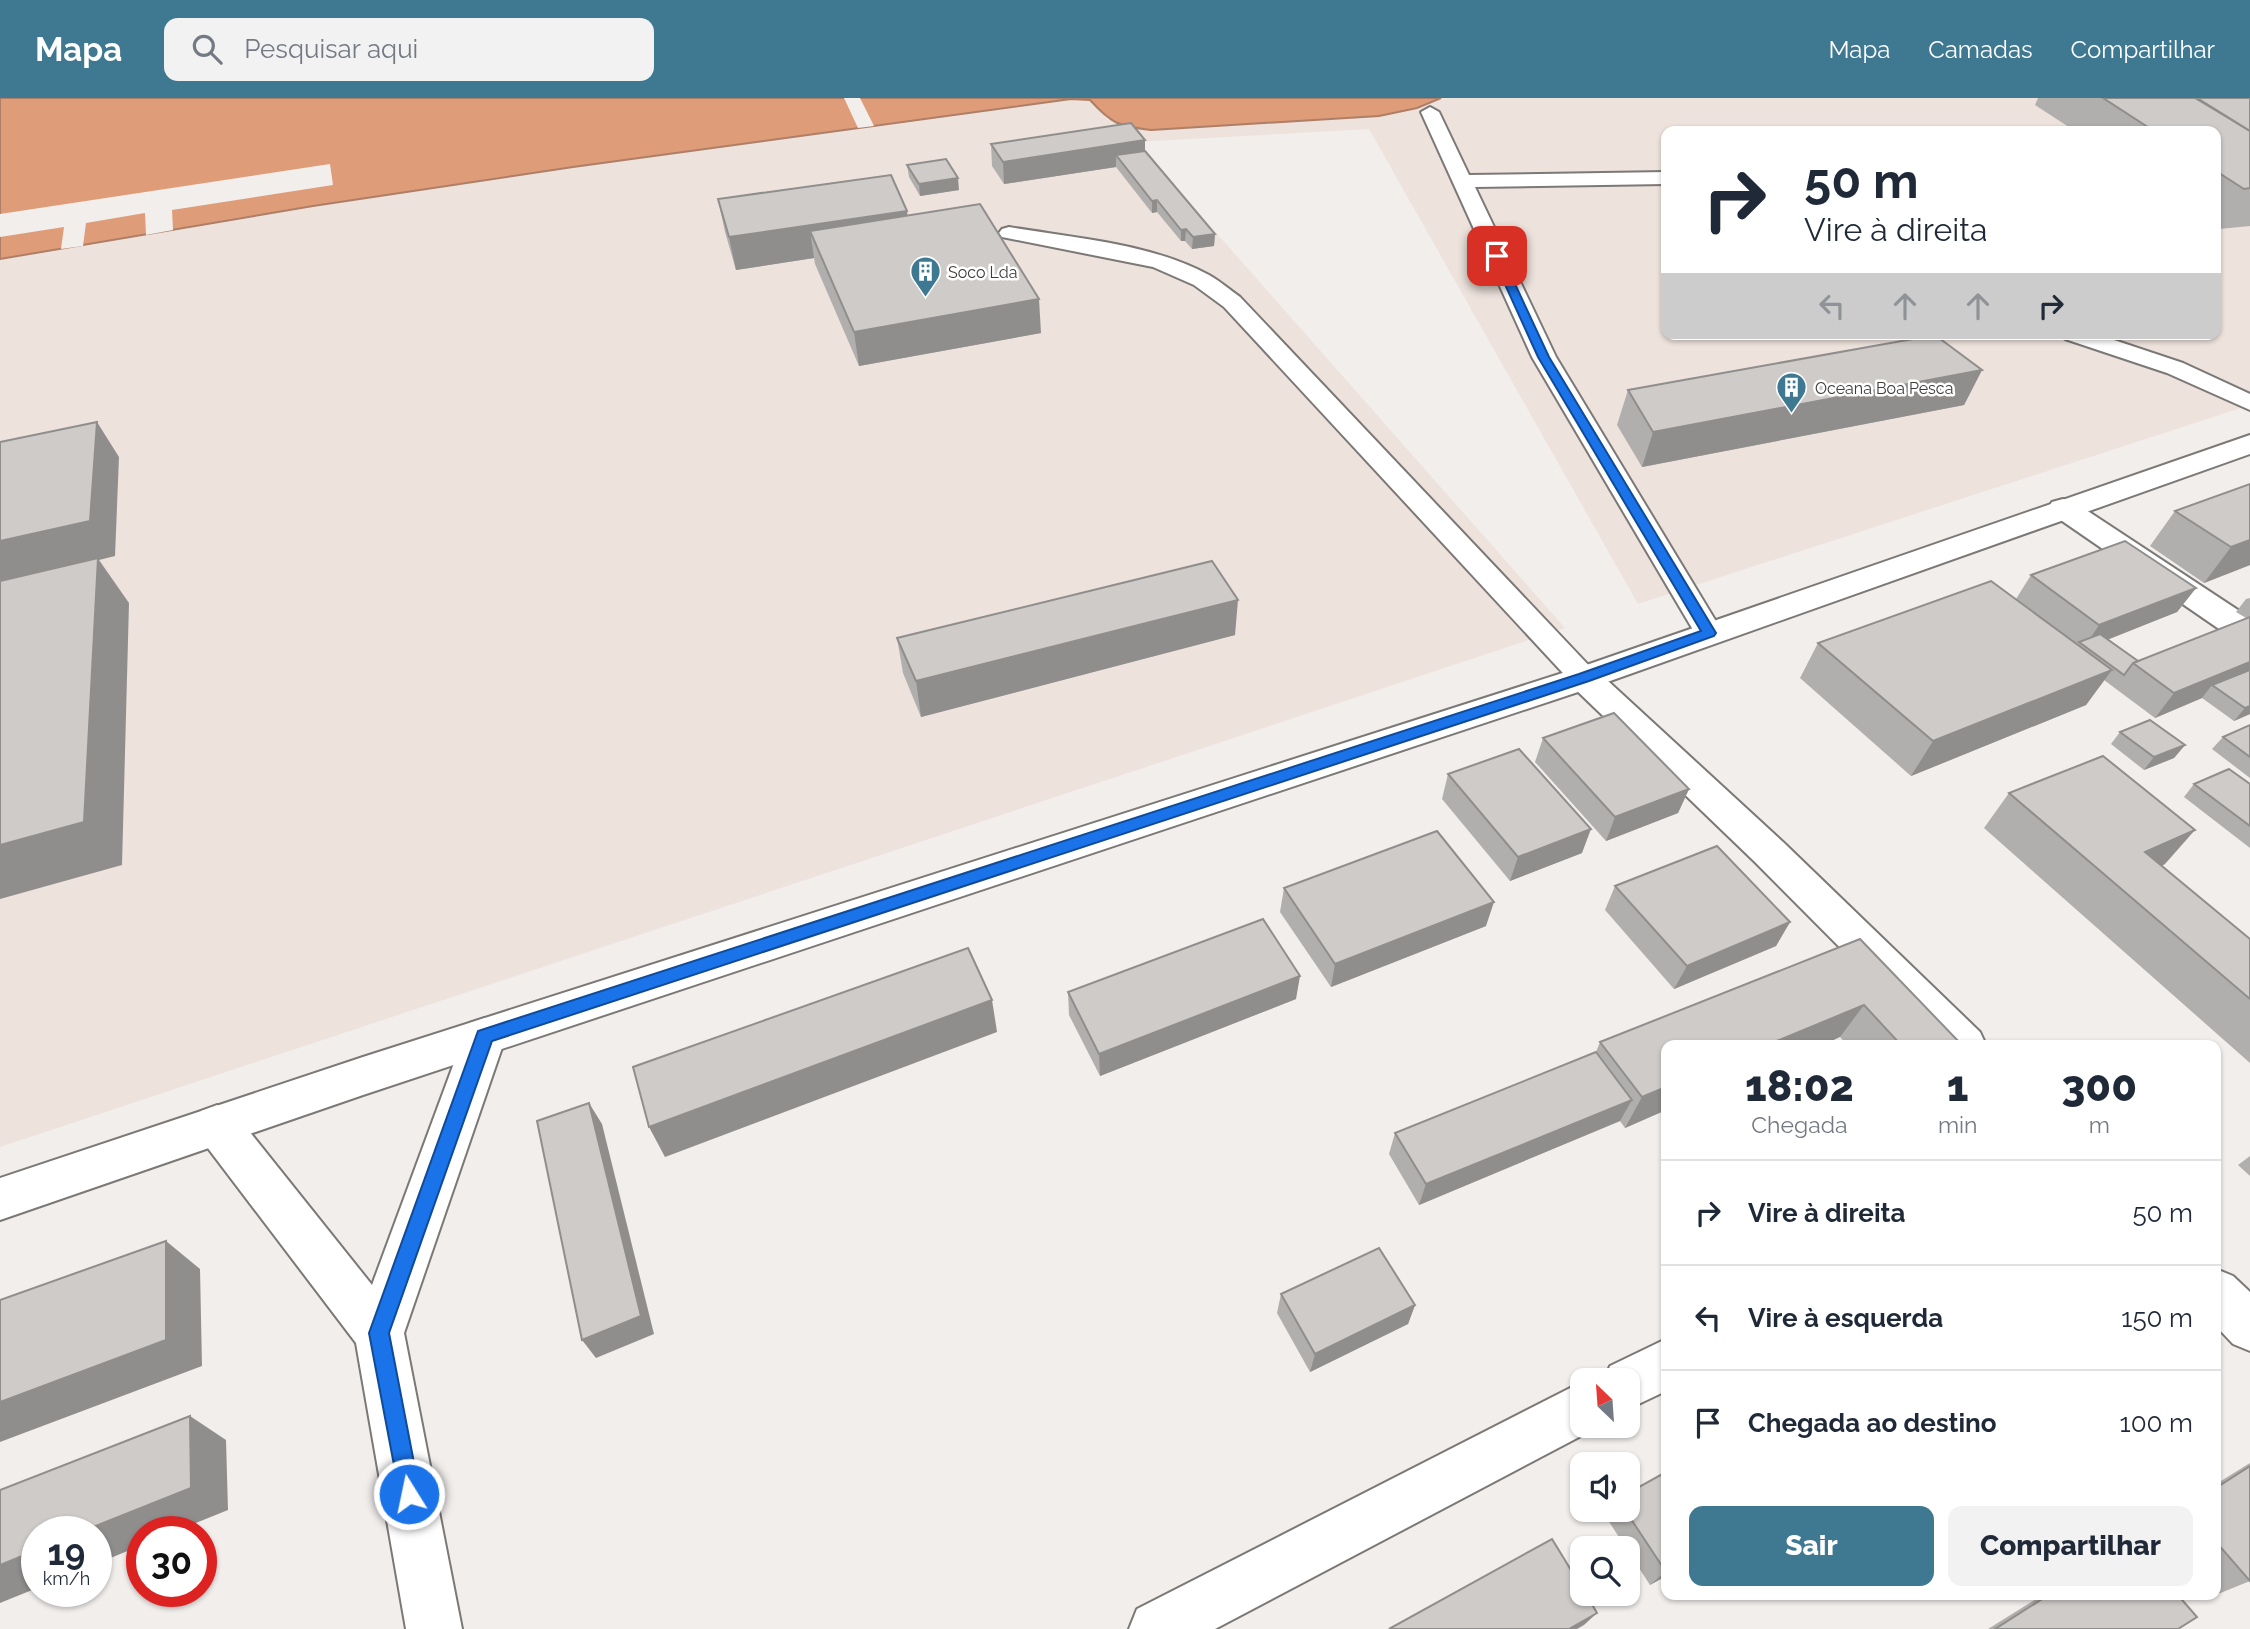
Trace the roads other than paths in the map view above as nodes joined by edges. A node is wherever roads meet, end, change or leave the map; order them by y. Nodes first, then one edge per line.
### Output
1 (1430, 112) dead end
2 (1661, 178) edge
3 (1462, 181) junction
4 (1009, 233) dead end
5 (2091, 340) edge
6 (2250, 403) edge
7 (2250, 444) edge
8 (2063, 508) junction
9 (1709, 633) junction
10 (2250, 634) edge
11 (1584, 678) junction
12 (485, 1036) junction
13 (1960, 1040) edge
14 (217, 1125) junction
15 (0, 1199) edge
16 (2221, 1298) edge
17 (2250, 1327) edge
18 (379, 1333) junction
19 (1661, 1367) edge
20 (1640, 1378) edge
21 (1570, 1414) edge
22 (434, 1629) edge
23 (1157, 1629) edge

1 - 3 lane
2 - 3 lane
3 - 9 lane
4 - 11 lane
5 - 6 lane
7 - 8 street
8 - 9 street
8 - 10 street
9 - 11 street
11 - 12 street
11 - 13 street
12 - 14 street
12 - 18 street
14 - 15 street
14 - 18 street
16 - 17 street
18 - 22 street
19 - 20 street
21 - 23 street

